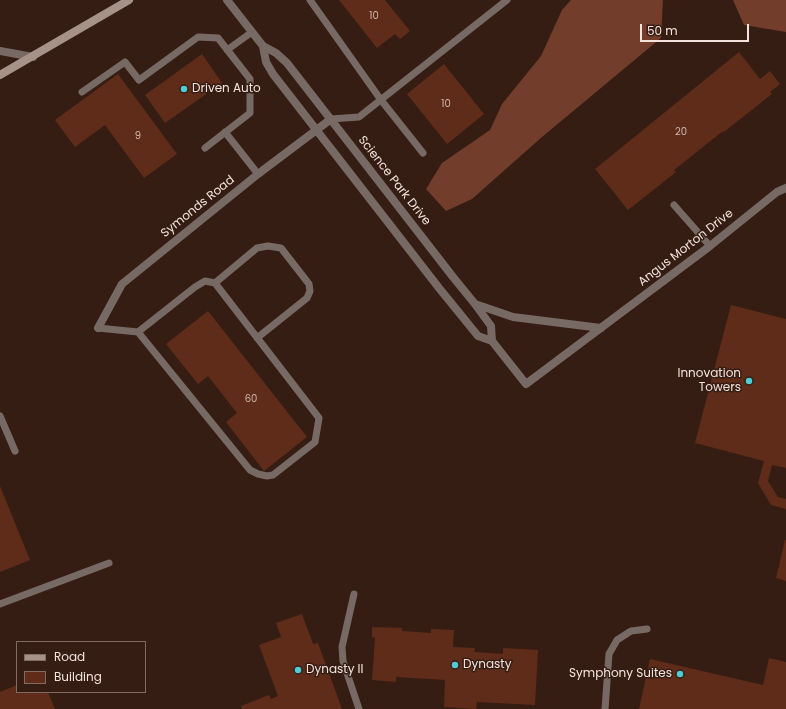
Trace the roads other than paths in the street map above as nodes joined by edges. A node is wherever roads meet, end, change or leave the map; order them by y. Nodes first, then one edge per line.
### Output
1 (129, 0) edge
2 (227, 0) edge
3 (310, 0) edge
4 (507, 0) edge
5 (252, 32) junction
6 (263, 46) junction
7 (227, 50) junction
8 (0, 51) edge
9 (33, 57) junction
10 (0, 76) edge
11 (82, 92) dead end
12 (381, 100) junction
13 (331, 119) junction
14 (316, 130) junction
15 (225, 132) junction
16 (205, 148) dead end
17 (423, 153) dead end
18 (258, 174) junction
19 (786, 188) edge
20 (674, 205) dead end
21 (710, 246) junction
22 (215, 283) junction
23 (475, 304) junction
24 (98, 328) joint
25 (601, 328) junction
26 (138, 332) junction
27 (258, 338) junction
28 (492, 341) junction
29 (526, 384) joint
30 (0, 416) edge
31 (15, 451) dead end
32 (109, 563) dead end
33 (354, 594) dead end
34 (0, 604) edge
35 (648, 629) dead end
36 (359, 709) edge
37 (605, 709) edge

1 - 9 main road
2 - 5 street, Science Park Drive
3 - 12 lane
4 - 12 lane
5 - 6 street, Science Park Drive
5 - 7 lane
6 - 13 street, Science Park Drive
6 - 14 street, Science Park Drive
7 - 11 lane
7 - 15 lane
8 - 9 street
9 - 10 main road
12 - 13 lane
12 - 17 lane
13 - 14 street, Symonds Road
13 - 23 street, Science Park Drive
14 - 18 street, Symonds Road
14 - 28 street, Science Park Drive
15 - 16 lane
15 - 18 lane
18 - 24 street, Symonds Road
19 - 21 street, Angus Morton Drive
20 - 21 lane
21 - 25 street, Angus Morton Drive
22 - 26 lane
22 - 27 lane
22 - 27 lane
23 - 25 street
23 - 28 street, Science Park Drive
24 - 26 lane
25 - 29 street, Angus Morton Drive
26 - 27 lane
28 - 29 street, Science Park Drive
30 - 31 lane
32 - 34 lane
33 - 36 lane
35 - 37 lane

